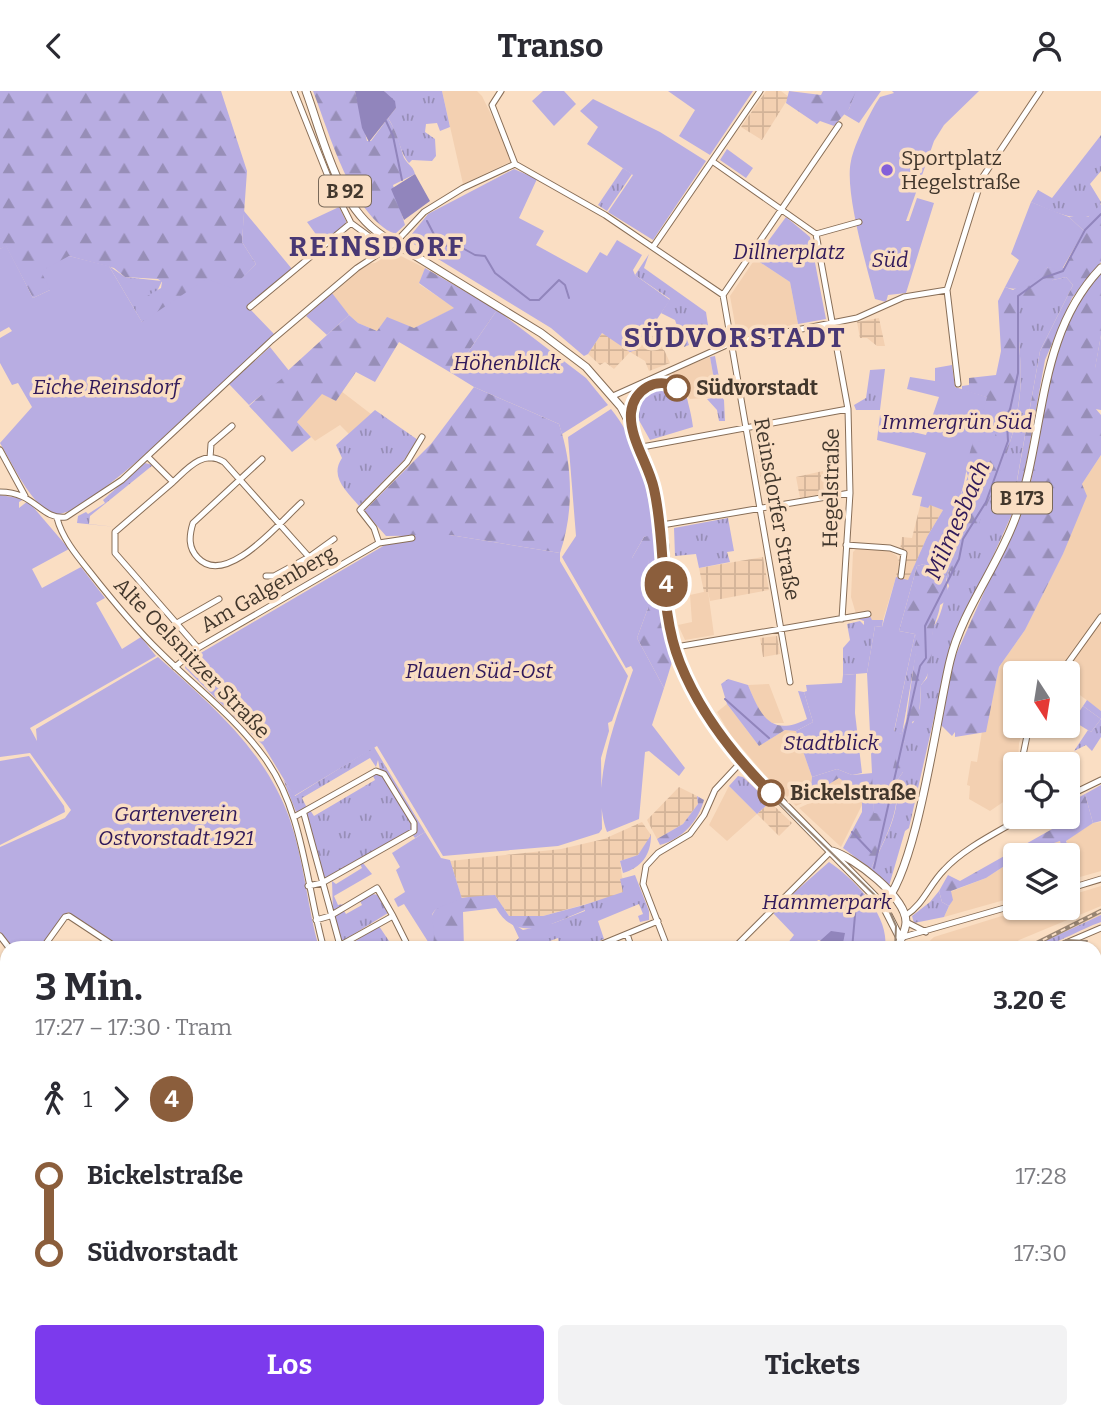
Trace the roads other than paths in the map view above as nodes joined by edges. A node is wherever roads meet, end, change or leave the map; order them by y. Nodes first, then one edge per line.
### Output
1 (295, 91) edge
2 (306, 91) edge
3 (501, 91) edge
4 (760, 91) edge
5 (1040, 91) edge
6 (839, 125) dead end
7 (322, 134) junction
8 (314, 139) junction
9 (712, 161) junction
10 (515, 164) junction
11 (781, 209) junction
12 (859, 222) dead end
13 (351, 223) junction
14 (816, 234) junction
15 (370, 237) dead end
16 (395, 243) junction
17 (653, 247) junction
18 (1101, 268) edge
19 (947, 291) junction
20 (723, 295) junction
21 (250, 307) dead end
22 (833, 324) junction
23 (731, 343) junction
24 (958, 384) dead end
25 (613, 396) junction
26 (848, 409) junction
27 (232, 426) dead end
28 (746, 426) junction
29 (422, 437) dead end
30 (642, 446) junction
31 (0, 450) edge
32 (148, 457) junction
33 (210, 458) junction
34 (262, 459) dead end
35 (239, 479) junction
36 (173, 482) junction
37 (0, 492) edge
38 (850, 493) junction
39 (25, 496) junction
40 (301, 503) dead end
41 (761, 509) junction
42 (57, 518) junction
43 (279, 523) junction
44 (662, 525) junction
45 (412, 538) dead end
46 (334, 539) dead end
47 (379, 543) junction
48 (846, 545) junction
49 (309, 557) junction
50 (266, 576) dead end
51 (901, 576) dead end
52 (219, 599) dead end
53 (868, 614) dead end
54 (1101, 617) edge
55 (842, 619) junction
56 (177, 623) junction
57 (782, 630) junction
58 (676, 647) junction
59 (198, 648) junction
60 (1069, 661) edge
61 (175, 667) junction
62 (790, 682) dead end
63 (742, 761) junction
64 (1101, 779) edge
65 (1080, 790) edge
66 (304, 814) junction
67 (294, 817) junction
68 (1004, 829) edge
69 (831, 851) junction
70 (1101, 879) edge
71 (321, 883) junction
72 (1080, 885) edge
73 (308, 886) junction
74 (892, 896) junction
75 (883, 905) junction
76 (1003, 909) edge
77 (330, 916) junction
78 (393, 916) junction
79 (316, 919) junction
80 (906, 919) junction
81 (658, 921) junction
82 (1101, 928) edge
83 (926, 932) junction
84 (627, 934) junction
85 (900, 938) junction
86 (48, 941) edge
87 (107, 941) edge
88 (322, 941) edge
89 (338, 941) edge
90 (350, 941) edge
91 (406, 941) edge
92 (610, 941) edge
93 (629, 941) edge
94 (665, 941) edge
95 (741, 941) edge
96 (899, 941) edge
97 (1066, 941) edge

1 - 8 street
2 - 7 main road, B 92
3 - 10 street
4 - 9 street
5 - 19 street
6 - 11 street
7 - 8 street
7 - 16 main road, B 92
8 - 13 street
9 - 11 street
9 - 17 street
10 - 16 street
10 - 17 street
11 - 14 street
11 - 20 street
12 - 14 street
13 - 15 street
13 - 21 street
14 - 22 street, Hegelstraße
16 - 25 main road, B 92
16 - 32 street
17 - 20 street
18 - 74 main road, B 173
19 - 22 street
19 - 24 street
20 - 23 street, Reinsdorfer Straße
22 - 23 street
22 - 26 street, Hegelstraße
23 - 25 street
23 - 28 street, Reinsdorfer Straße
25 - 30 main road, B 92
26 - 28 street
26 - 38 street, Hegelstraße
27 - 33 street
28 - 30 street
28 - 41 street, Reinsdorfer Straße
29 - 47 street
30 - 44 main road, B 92
31 - 39 street
32 - 36 street
32 - 42 street
33 - 35 street
33 - 36 street
34 - 35 street
35 - 43 street
35 - 43 street
36 - 56 street
37 - 39 street
38 - 41 street
38 - 48 street, Hegelstraße
39 - 42 street
40 - 43 street
41 - 44 street
41 - 57 street, Reinsdorfer Straße
42 - 61 street, Alte Oelsnitzer Straße
43 - 49 street
44 - 58 main road, B 92
45 - 47 street, Am Galgenberg
46 - 49 street
47 - 59 street, Am Galgenberg
48 - 51 street
48 - 55 street, Hegelstraße
49 - 50 street
52 - 56 street
53 - 55 street
54 - 60 street
55 - 57 street
56 - 59 street
57 - 58 street
57 - 62 street, Reinsdorfer Straße
58 - 63 main road, B 92
59 - 61 street, Am Galgenberg
61 - 67 street, Alte Oelsnitzer Straße
63 - 69 main road, B 92
63 - 81 street
64 - 65 street
66 - 67 street
66 - 71 street
66 - 71 street
67 - 73 street, Alte Oelsnitzer Straße
68 - 80 street
69 - 74 main road, B 92
69 - 75 main road, B 92
69 - 95 street
70 - 72 street
71 - 73 street
71 - 77 street
73 - 79 street, Alte Oelsnitzer Straße
74 - 75 main road, B 173
74 - 80 main road, B 92
75 - 85 main road, B 92
76 - 83 street
77 - 78 street
77 - 79 street
77 - 89 street
78 - 90 street
78 - 91 street
79 - 88 street, Alte Oelsnitzer Straße
80 - 83 street
80 - 85 main road
81 - 84 street
81 - 94 street
82 - 97 street
83 - 85 street
84 - 92 street
84 - 93 street
85 - 96 main road
86 - 87 street

